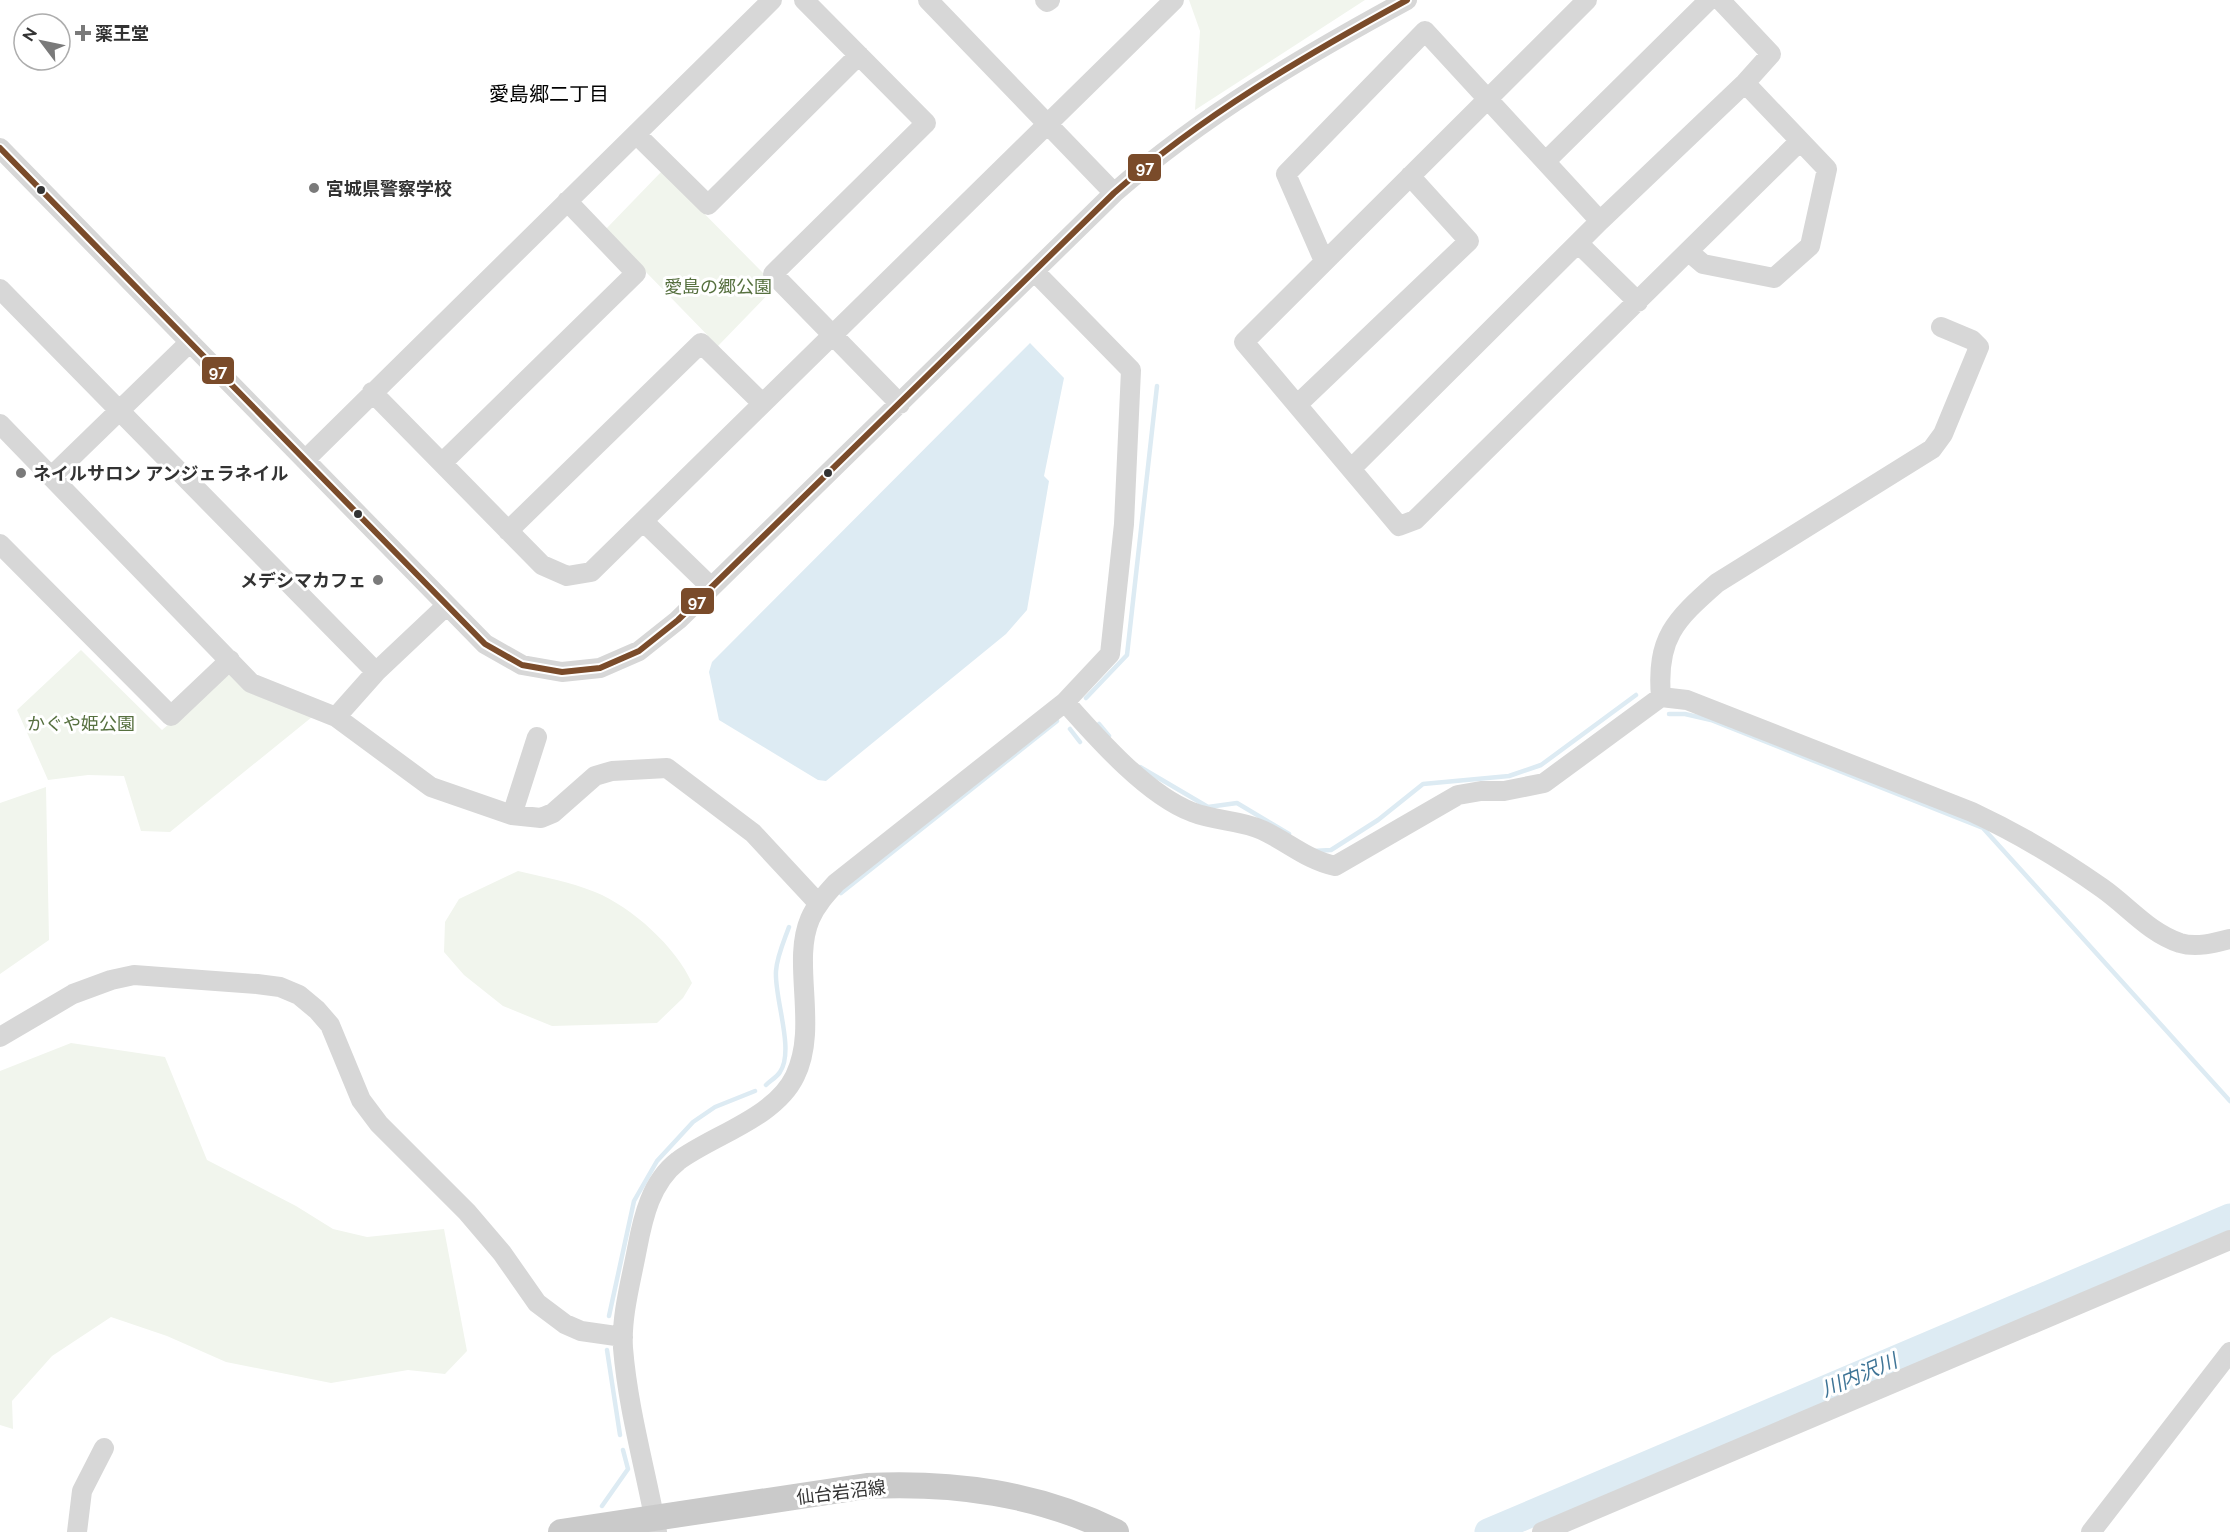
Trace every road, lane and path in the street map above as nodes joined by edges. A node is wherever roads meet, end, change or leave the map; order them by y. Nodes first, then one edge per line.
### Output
1 (772, 0) edge
2 (804, 0) edge
3 (928, 0) edge
4 (1045, 0) edge
5 (1050, 0) edge
6 (1174, 0) edge
7 (1407, 0) edge
8 (1587, 0) edge
9 (1709, 0) edge
10 (1720, 0) edge
11 (859, 55) junction
12 (1746, 83) junction
13 (1488, 99) junction
14 (1049, 123) junction
15 (636, 135) junction
16 (1800, 141) junction
17 (1, 151) edge
18 (1545, 160) junction
19 (1410, 176) junction
20 (1114, 193) junction
21 (567, 201) junction
22 (1600, 221) junction
23 (1579, 244) junction
24 (1689, 252) junction
25 (1324, 261) junction
26 (1035, 272) junction
27 (0, 288) edge
28 (1638, 302) junction
29 (1941, 327) dead end
30 (833, 335) junction
31 (190, 342) junction
32 (372, 392) junction
33 (762, 403) junction
34 (900, 404) junction
35 (1298, 404) junction
36 (118, 410) junction
37 (0, 424) edge
38 (305, 460) junction
39 (442, 463) junction
40 (1351, 469) junction
41 (52, 476) junction
42 (644, 522) junction
43 (508, 531) junction
44 (0, 543) edge
45 (711, 587) junction
46 (446, 606) junction
47 (230, 660) junction
48 (376, 672) junction
49 (1661, 697) junction
50 (1065, 702) junction
51 (336, 717) junction
52 (537, 737) dead end
53 (512, 815) junction
54 (818, 903) junction
55 (2230, 939) edge
56 (0, 1037) edge
57 (2230, 1240) edge
58 (623, 1337) junction
59 (2230, 1352) edge
60 (104, 1448) dead end
61 (655, 1525) edge
62 (77, 1532) edge
63 (561, 1532) edge
64 (1116, 1532) edge
65 (1542, 1532) edge
66 (2091, 1532) edge

1 - 15 street
2 - 11 street
3 - 14 street
4 - 5 street
6 - 14 street
7 - 20 street
8 - 13 street
9 - 18 street
10 - 12 street
11 - 15 street
11 - 30 street
12 - 16 street
12 - 22 street
13 - 18 street
13 - 19 street
13 - 25 street
14 - 20 street
14 - 30 street
15 - 21 street
16 - 24 street
16 - 24 street
17 - 31 street
18 - 22 street
19 - 25 street
19 - 35 street
20 - 26 street
21 - 32 street
21 - 39 street
22 - 23 street
23 - 28 street
23 - 40 street
24 - 28 street
25 - 35 street
26 - 34 street
26 - 50 street
27 - 36 street
28 - 40 street
29 - 49 street
30 - 33 street
30 - 34 street
31 - 36 street
31 - 38 street
32 - 38 street
32 - 39 street
33 - 42 street
33 - 43 street
34 - 45 street
35 - 40 street
36 - 41 street
36 - 48 street
37 - 41 street
38 - 46 street
39 - 43 street
41 - 47 street
42 - 43 street
42 - 45 street
44 - 47 street
45 - 46 street
46 - 48 street
47 - 51 street
48 - 51 street
49 - 50 street
49 - 55 street
50 - 54 street
51 - 53 street
52 - 53 street
53 - 54 street
54 - 58 street
56 - 58 street
57 - 65 street
58 - 61 street
59 - 66 street
60 - 62 street
61 - 63 main road, 仙台岩沼線
61 - 64 main road, 仙台岩沼線

